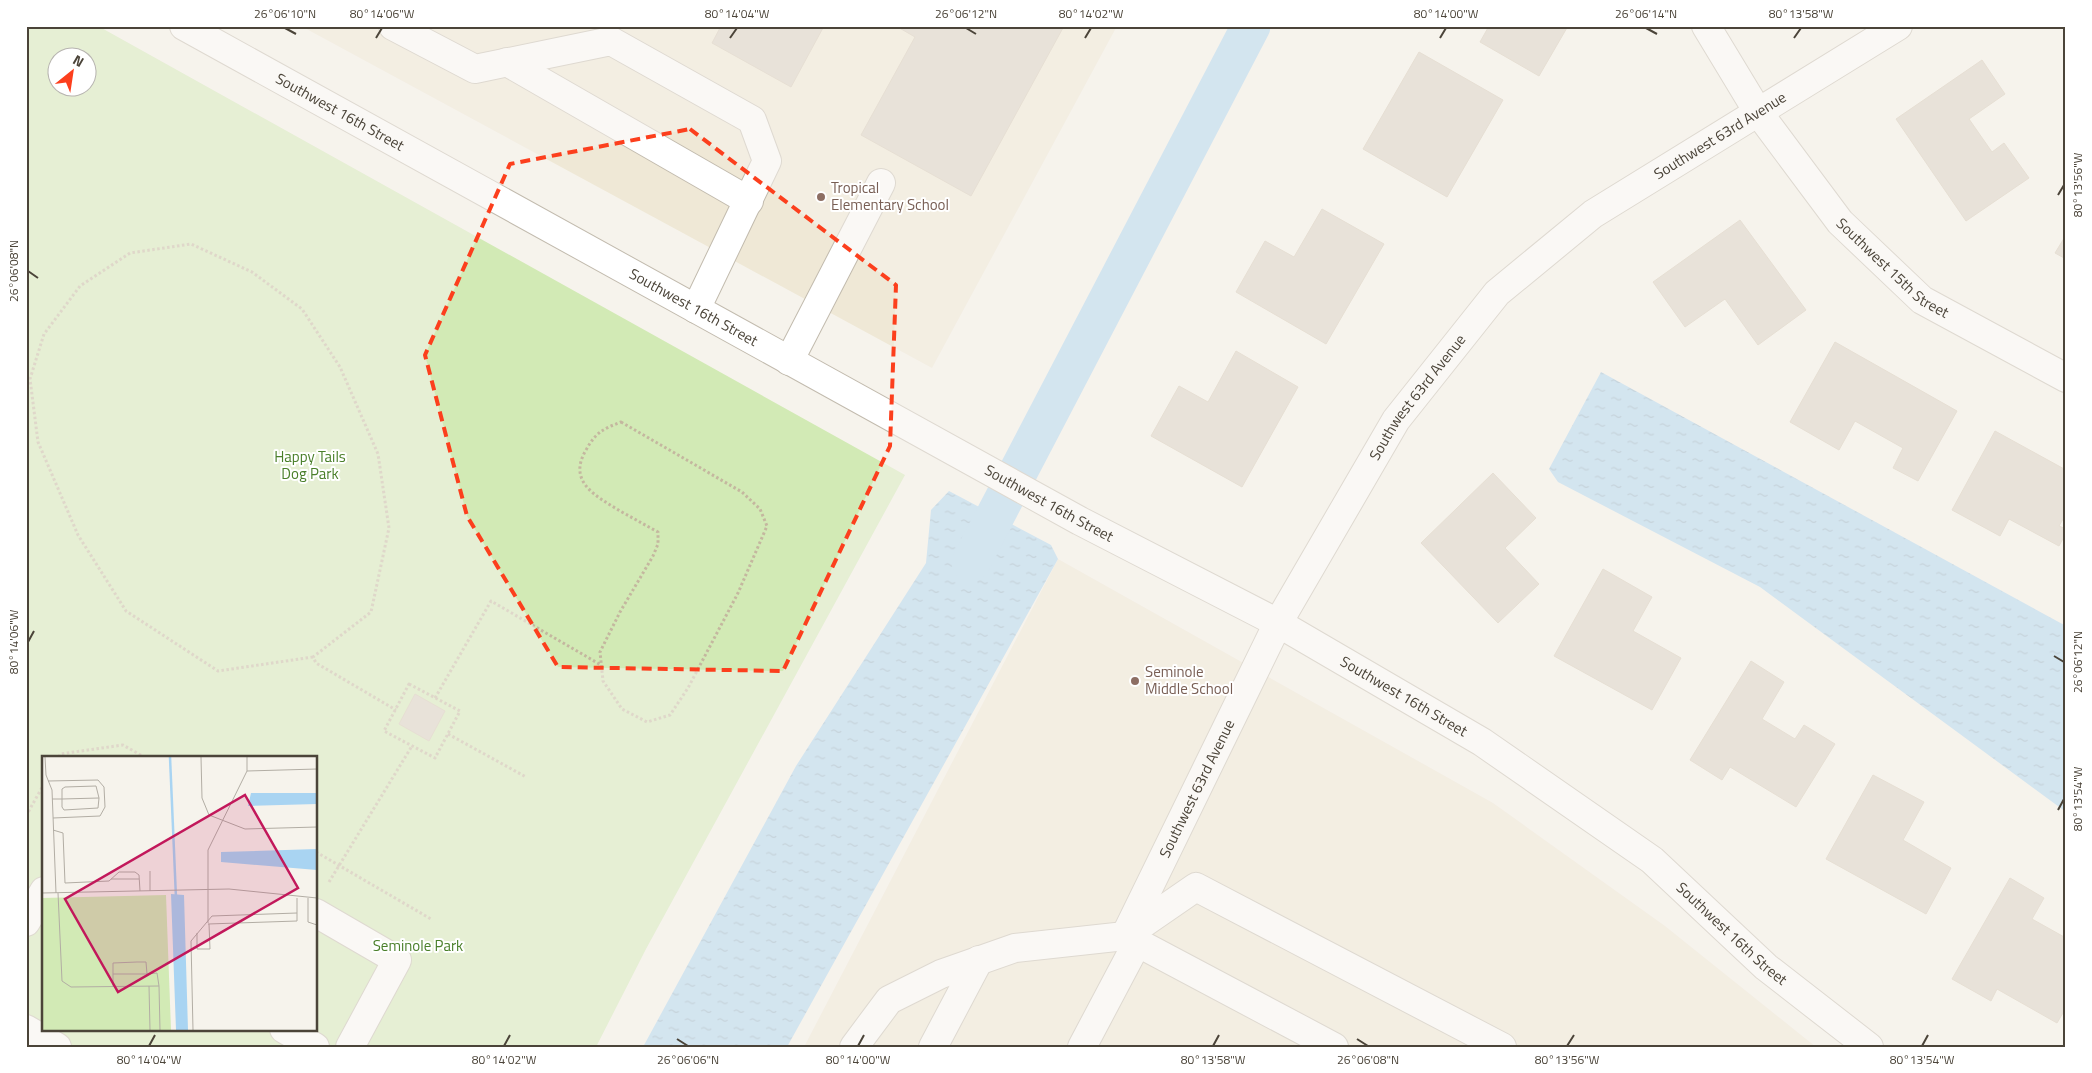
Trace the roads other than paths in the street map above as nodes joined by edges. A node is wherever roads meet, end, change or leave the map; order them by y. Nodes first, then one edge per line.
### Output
1 (184, 26) edge
2 (393, 26) edge
3 (1706, 26) edge
4 (1898, 26) edge
5 (508, 62) junction
6 (1758, 112) junction
7 (881, 182) dead end
8 (749, 201) junction
9 (696, 309) junction
10 (789, 361) junction
11 (2066, 378) edge
12 (1278, 623) junction
13 (42, 895) edge
14 (318, 915) edge
15 (26, 922) edge
16 (1131, 940) junction
17 (979, 960) junction
18 (26, 1029) edge
19 (286, 1030) edge
20 (57, 1047) edge
21 (315, 1047) edge
22 (350, 1047) edge
23 (854, 1047) edge
24 (933, 1047) edge
25 (1082, 1047) edge
26 (1334, 1047) edge
27 (1502, 1047) edge
28 (1868, 1047) edge

1 - 9 street, Southwest 16th Street
2 - 5 street
3 - 6 street, Southwest 15th Street
4 - 6 street, Southwest 63rd Avenue
5 - 8 street
5 - 8 street
6 - 11 street, Southwest 15th Street
6 - 12 street, Southwest 63rd Avenue
7 - 10 street
8 - 9 street
9 - 10 street, Southwest 16th Street
10 - 12 street, Southwest 16th Street
12 - 16 street, Southwest 63rd Avenue
12 - 28 street, Southwest 16th Street
13 - 15 street
14 - 22 street
16 - 17 street
16 - 25 street, Southwest 63rd Avenue
16 - 26 street
16 - 27 street
17 - 23 street
17 - 24 street
18 - 20 street
19 - 21 street

